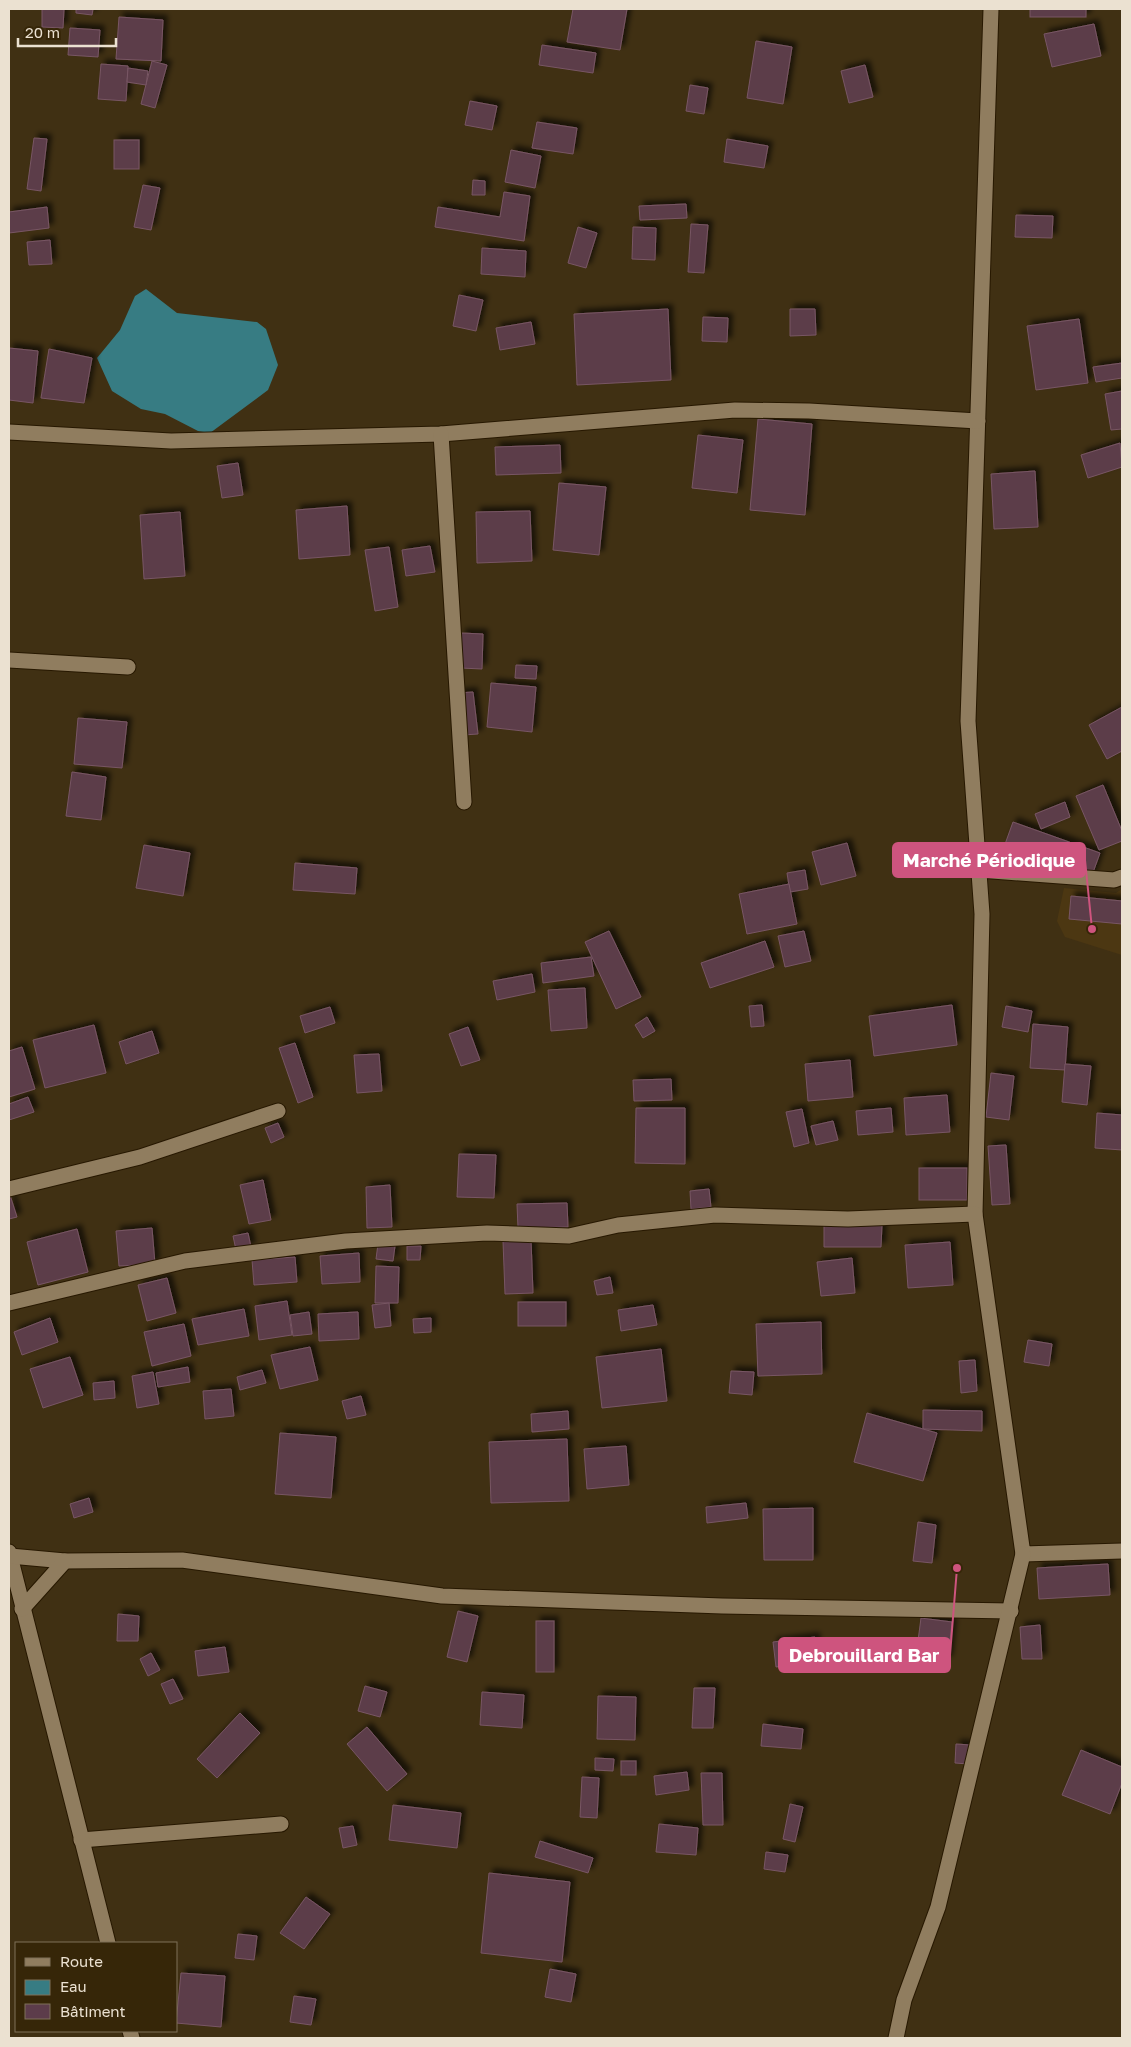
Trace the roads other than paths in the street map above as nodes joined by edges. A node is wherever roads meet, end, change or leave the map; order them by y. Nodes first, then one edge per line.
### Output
1 (991, 9) edge
2 (978, 421) junction
3 (9, 432) edge
4 (441, 434) junction
5 (9, 660) edge
6 (128, 667) dead end
7 (464, 802) dead end
8 (979, 870) junction
9 (1122, 877) edge
10 (278, 1112) dead end
11 (9, 1188) edge
12 (974, 1214) junction
13 (9, 1303) edge
14 (1122, 1551) edge
15 (9, 1554) edge
16 (1024, 1554) junction
17 (65, 1561) junction
18 (22, 1609) junction
19 (1011, 1611) junction
20 (281, 1824) dead end
21 (82, 1840) junction
22 (108, 1942) edge
23 (896, 2038) edge

1 - 2 street
2 - 4 street
2 - 8 street
3 - 4 street
4 - 7 street
5 - 6 street
8 - 9 street
8 - 12 street
10 - 11 street
12 - 13 street
12 - 16 street
14 - 16 street
15 - 17 street
15 - 18 street
16 - 19 street
17 - 18 street
17 - 19 street
18 - 21 street
19 - 23 street
20 - 21 street
21 - 22 street

